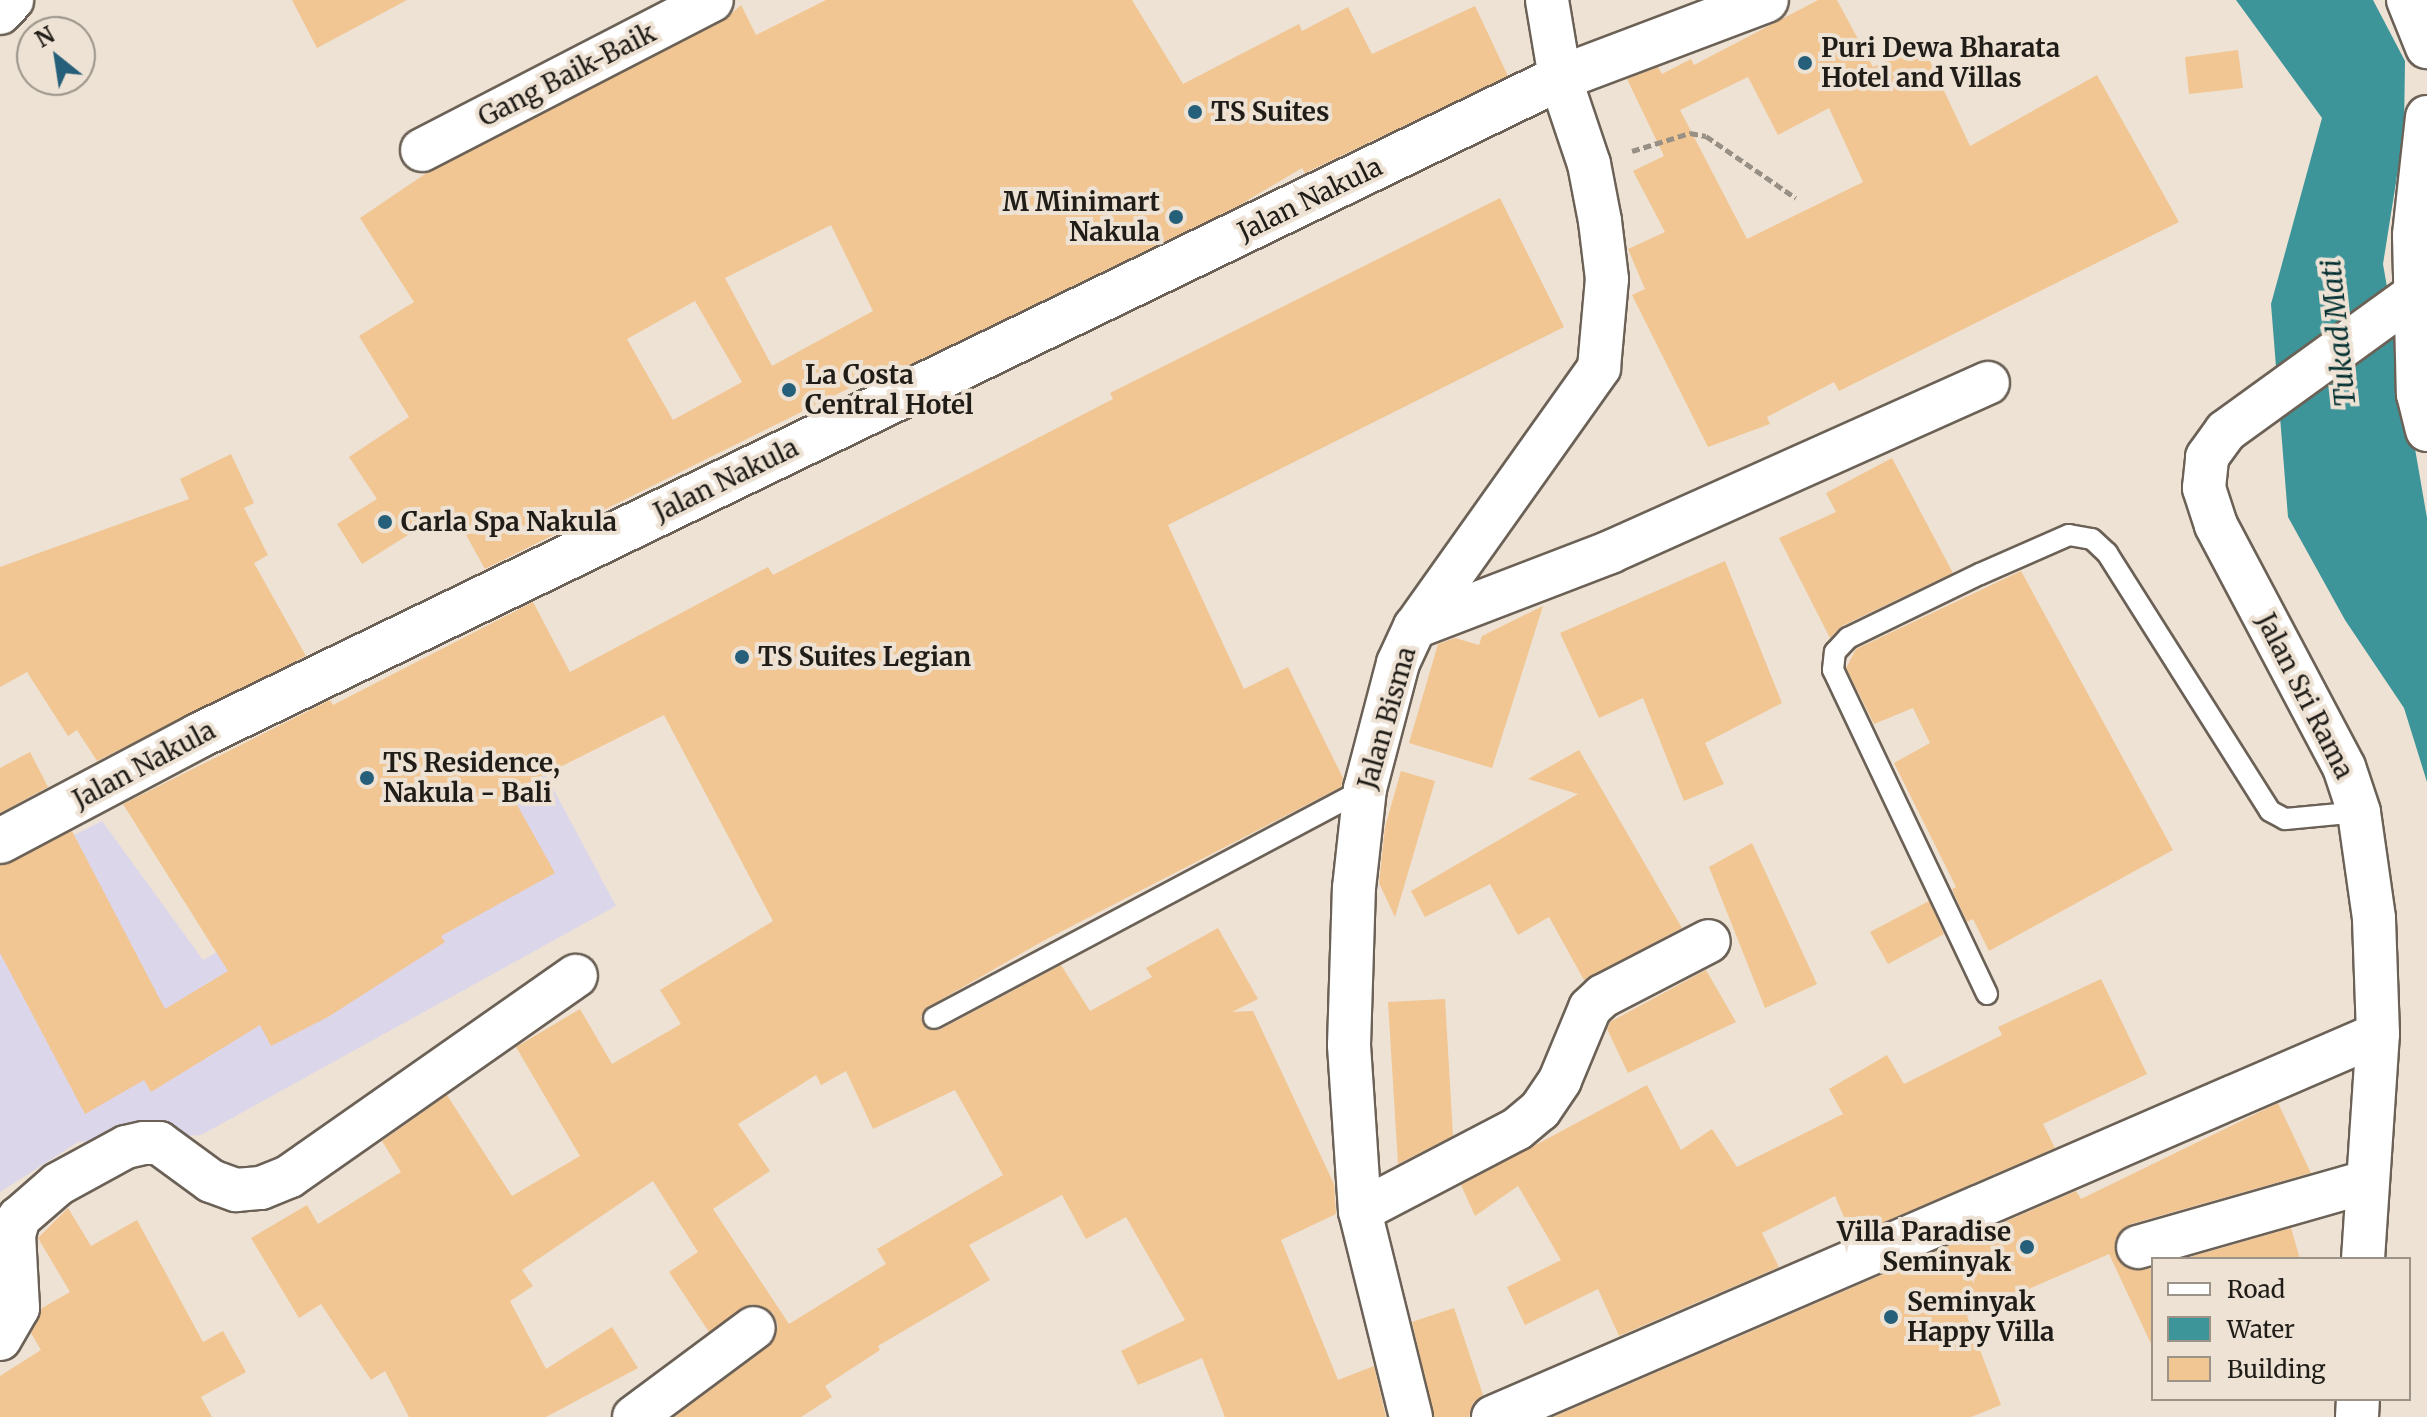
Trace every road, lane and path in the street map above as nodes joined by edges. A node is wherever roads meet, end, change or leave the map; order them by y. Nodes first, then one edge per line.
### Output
1 (12, 0) edge
2 (712, 0) edge
3 (1547, 0) edge
4 (1766, 0) edge
5 (2408, 0) edge
6 (0, 13) edge
7 (2427, 47) edge
8 (1560, 78) junction
9 (2427, 117) edge
10 (422, 150) dead end
11 (1589, 164) junction
12 (1796, 198) dead end
13 (2405, 301) junction
14 (1988, 383) dead end
15 (2427, 430) edge
16 (1415, 627) junction
17 (1365, 789) junction
18 (2359, 812) junction
19 (0, 841) edge
20 (1709, 941) dead end
21 (576, 976) dead end
22 (1987, 994) dead end
23 (934, 1018) dead end
24 (2378, 1034) junction
25 (2366, 1182) junction
26 (1360, 1211) junction
27 (2138, 1247) dead end
28 (2363, 1257) edge
29 (754, 1328) dead end
30 (0, 1339) edge
31 (634, 1417) edge
32 (1411, 1417) edge
33 (1493, 1417) edge

1 - 6 street
2 - 10 street, Gang Baik-Baik
3 - 8 street, Jalan Bisma
4 - 8 main road, Jalan Nakula
5 - 7 street
8 - 11 street, Jalan Bisma
8 - 19 main road, Jalan Nakula
9 - 13 street
11 - 12 path
11 - 16 street, Jalan Bisma
13 - 15 street
13 - 18 street, Jalan Sri Rama
14 - 16 street
16 - 17 street, Jalan Bisma
17 - 23 lane
17 - 26 street, Jalan Bisma
18 - 22 lane
18 - 24 street, Jalan Sri Rama
20 - 26 street
21 - 30 street
24 - 25 street, Jalan Sri Rama
24 - 33 street
25 - 27 street
25 - 28 street, Jalan Sri Rama
26 - 32 street, Jalan Bisma
29 - 31 street

